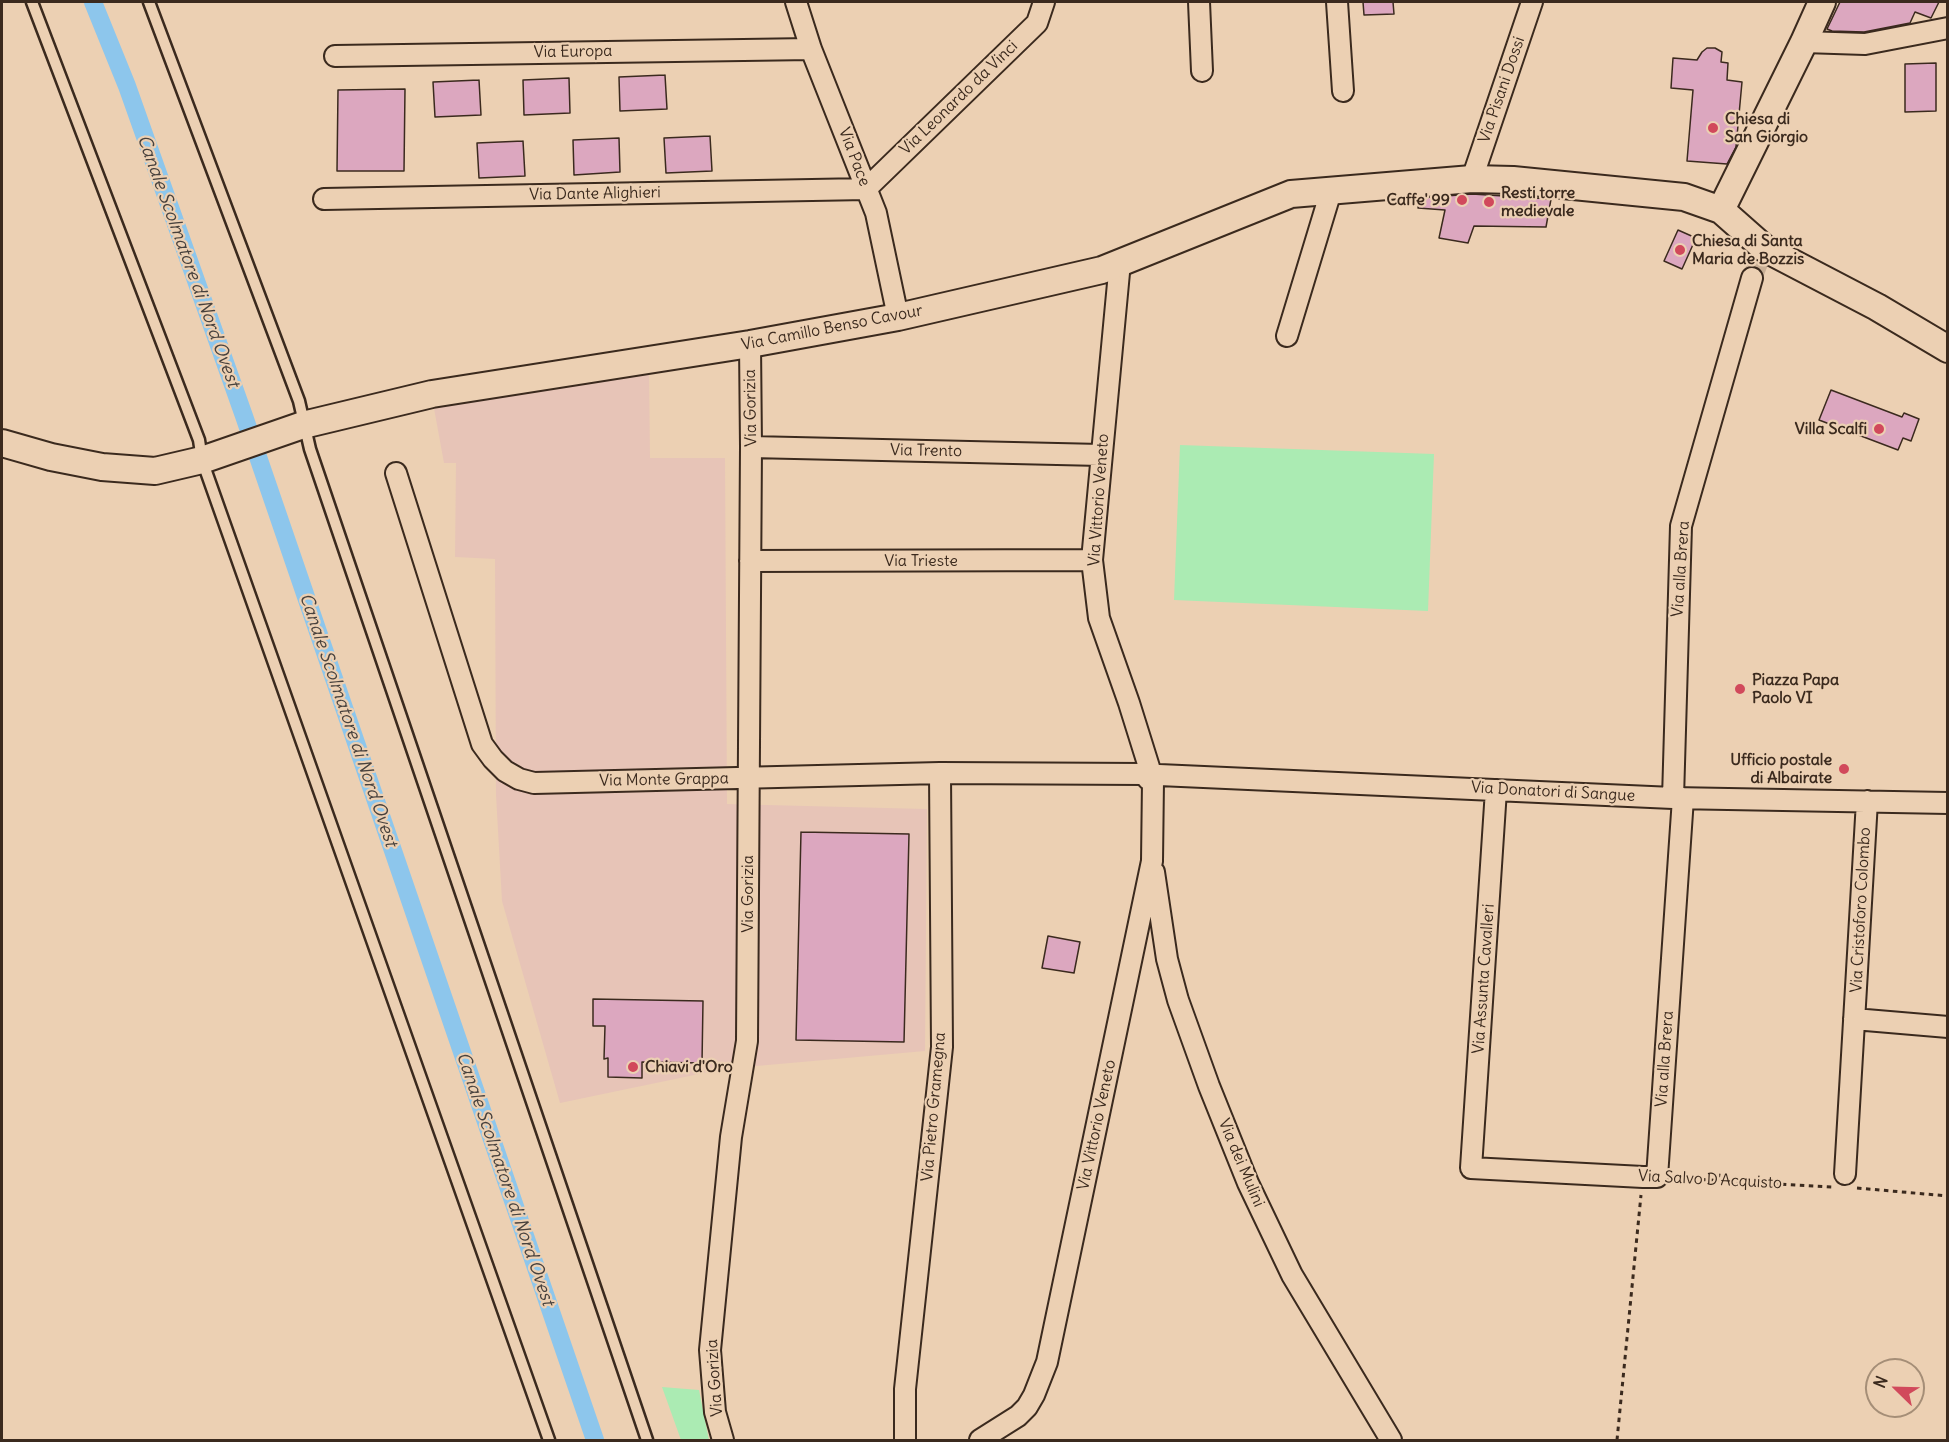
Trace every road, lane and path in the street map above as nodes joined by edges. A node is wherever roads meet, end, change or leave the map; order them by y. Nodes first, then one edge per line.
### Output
1 (32, 2) edge
2 (149, 2) edge
3 (796, 2) edge
4 (1044, 2) edge
5 (1199, 2) edge
6 (1338, 2) edge
7 (1532, 2) edge
8 (1822, 2) edge
9 (1947, 28) edge
10 (1804, 42) junction
11 (811, 49) junction
12 (336, 56) dead end
13 (1202, 71) dead end
14 (1342, 90) dead end
15 (1472, 179) junction
16 (866, 189) junction
17 (1331, 191) junction
18 (324, 199) dead end
19 (1721, 210) junction
20 (1120, 262) junction
21 (1752, 278) tunnel mouth
22 (898, 316) junction
23 (1287, 336) dead end
24 (750, 344) junction
25 (1947, 349) edge
26 (304, 426) junction
27 (2, 443) edge
28 (751, 447) junction
29 (1101, 455) junction
30 (208, 459) junction
31 (396, 473) dead end
32 (1092, 560) junction
33 (750, 561) junction
34 (939, 773) junction
35 (1152, 774) junction
36 (748, 778) junction
37 (1496, 790) junction
38 (1678, 798) junction
39 (1867, 801) junction
40 (1947, 804) edge
41 (1152, 861) junction
42 (1854, 1019) junction
43 (1947, 1027) edge
44 (1471, 1168) joint
45 (1650, 1177) junction
46 (1846, 1183) junction
47 (1947, 1196) edge
48 (549, 1440) edge
49 (647, 1440) edge
50 (723, 1440) edge
51 (905, 1440) edge
52 (980, 1440) edge
53 (1391, 1440) edge
54 (1617, 1440) edge

1 - 30 lane
2 - 26 lane
3 - 11 street, Via Pace
4 - 16 street, Via Leonardo da Vinci
5 - 13 street
6 - 14 street
7 - 15 street, Via Pisani Dossi
8 - 10 street
9 - 10 street
10 - 19 street
11 - 12 street, Via Europa
11 - 16 street, Via Pace
15 - 17 street, Via Camillo Benso Cavour
15 - 19 street, Via Camillo Benso Cavour
16 - 18 street, Via Dante Alighieri
16 - 22 street, Via Pace
17 - 20 street, Via Camillo Benso Cavour
17 - 23 street
19 - 25 street
20 - 22 street, Via Camillo Benso Cavour
20 - 29 street, Via Vittorio Veneto
21 - 38 street, Via alla Brera
22 - 24 street, Via Camillo Benso Cavour
24 - 26 street, Via Camillo Benso Cavour
24 - 28 street, Via Gorizia
26 - 30 street, Via Camillo Benso Cavour
26 - 49 lane
27 - 30 street, Via Camillo Benso Cavour
28 - 29 street, Via Trento
28 - 33 street, Via Gorizia
29 - 32 street, Via Vittorio Veneto
30 - 48 lane
31 - 36 street, Via Monte Grappa
32 - 33 street, Via Trieste
32 - 35 street, Via Vittorio Veneto
33 - 36 street, Via Gorizia
34 - 35 street, Via Monte Grappa
34 - 36 street, Via Monte Grappa
34 - 51 street, Via Pietro Gramegna
35 - 37 street, Via Donatori di Sangue
35 - 41 street, Via Vittorio Veneto
36 - 50 street, Via Gorizia
37 - 38 street, Via Donatori di Sangue
37 - 44 street, Via Assunta Cavalleri
38 - 39 street, Via Donatori di Sangue
38 - 45 street, Via alla Brera
39 - 40 street, Via Donatori di Sangue
39 - 42 street, Via Cristoforo Colombo
41 - 52 street, Via Vittorio Veneto
41 - 53 street, Via dei Mulini
42 - 43 street
42 - 46 street, Via Cristoforo Colombo
44 - 45 street, Via Salvo D'Acquisto
45 - 46 path, Via Salvo D'Acquisto
45 - 54 path
46 - 47 path, Via Salvo D'Acquisto

